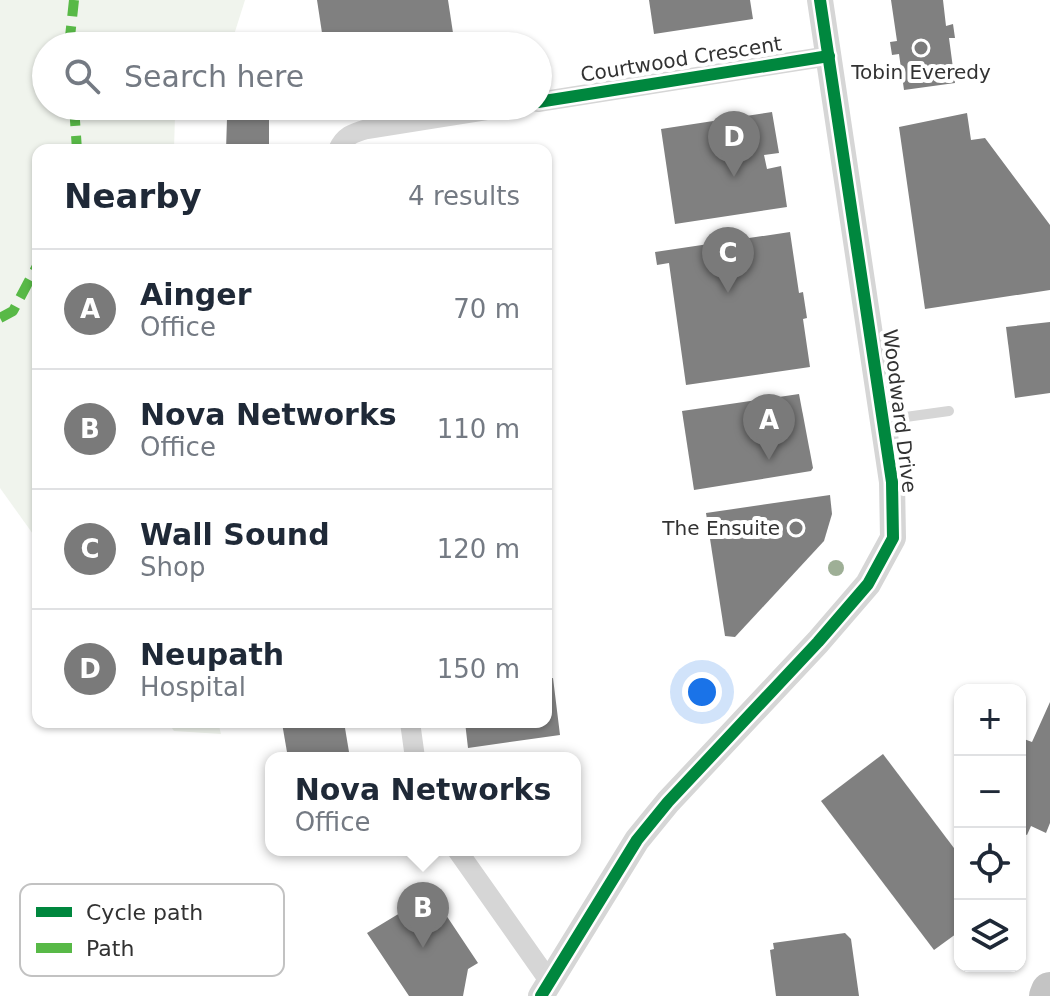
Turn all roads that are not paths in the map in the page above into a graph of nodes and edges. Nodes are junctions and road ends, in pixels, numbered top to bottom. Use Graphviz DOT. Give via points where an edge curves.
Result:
graph roads {
  1 [pos="820,0"];
  2 [pos="829,56"];
  3 [pos="552,100"];
  4 [pos="424,120"];
  5 [pos="341,144"];
  6 [pos="949,411"];
  7 [pos="883,420"];
  8 [pos="411,728"];
  9 [pos="414,752"];
  10 [pos="461,856"];
  11 [pos="545,989"];
  1 -- 2 [label="street, Woodward Drive"];
  2 -- 3 [label="street, Courtwood Crescent"];
  2 -- 7 [label="street, Woodward Drive"];
  4 -- 5 [label="street" via="367,129 350,134"];
  6 -- 7 [label="lane"];
  7 -- 11 [label="street, Woodward Drive" via="893,538 868,584 637,840"];
  8 -- 9 [label="street"];
  10 -- 11 [label="street"];
}
